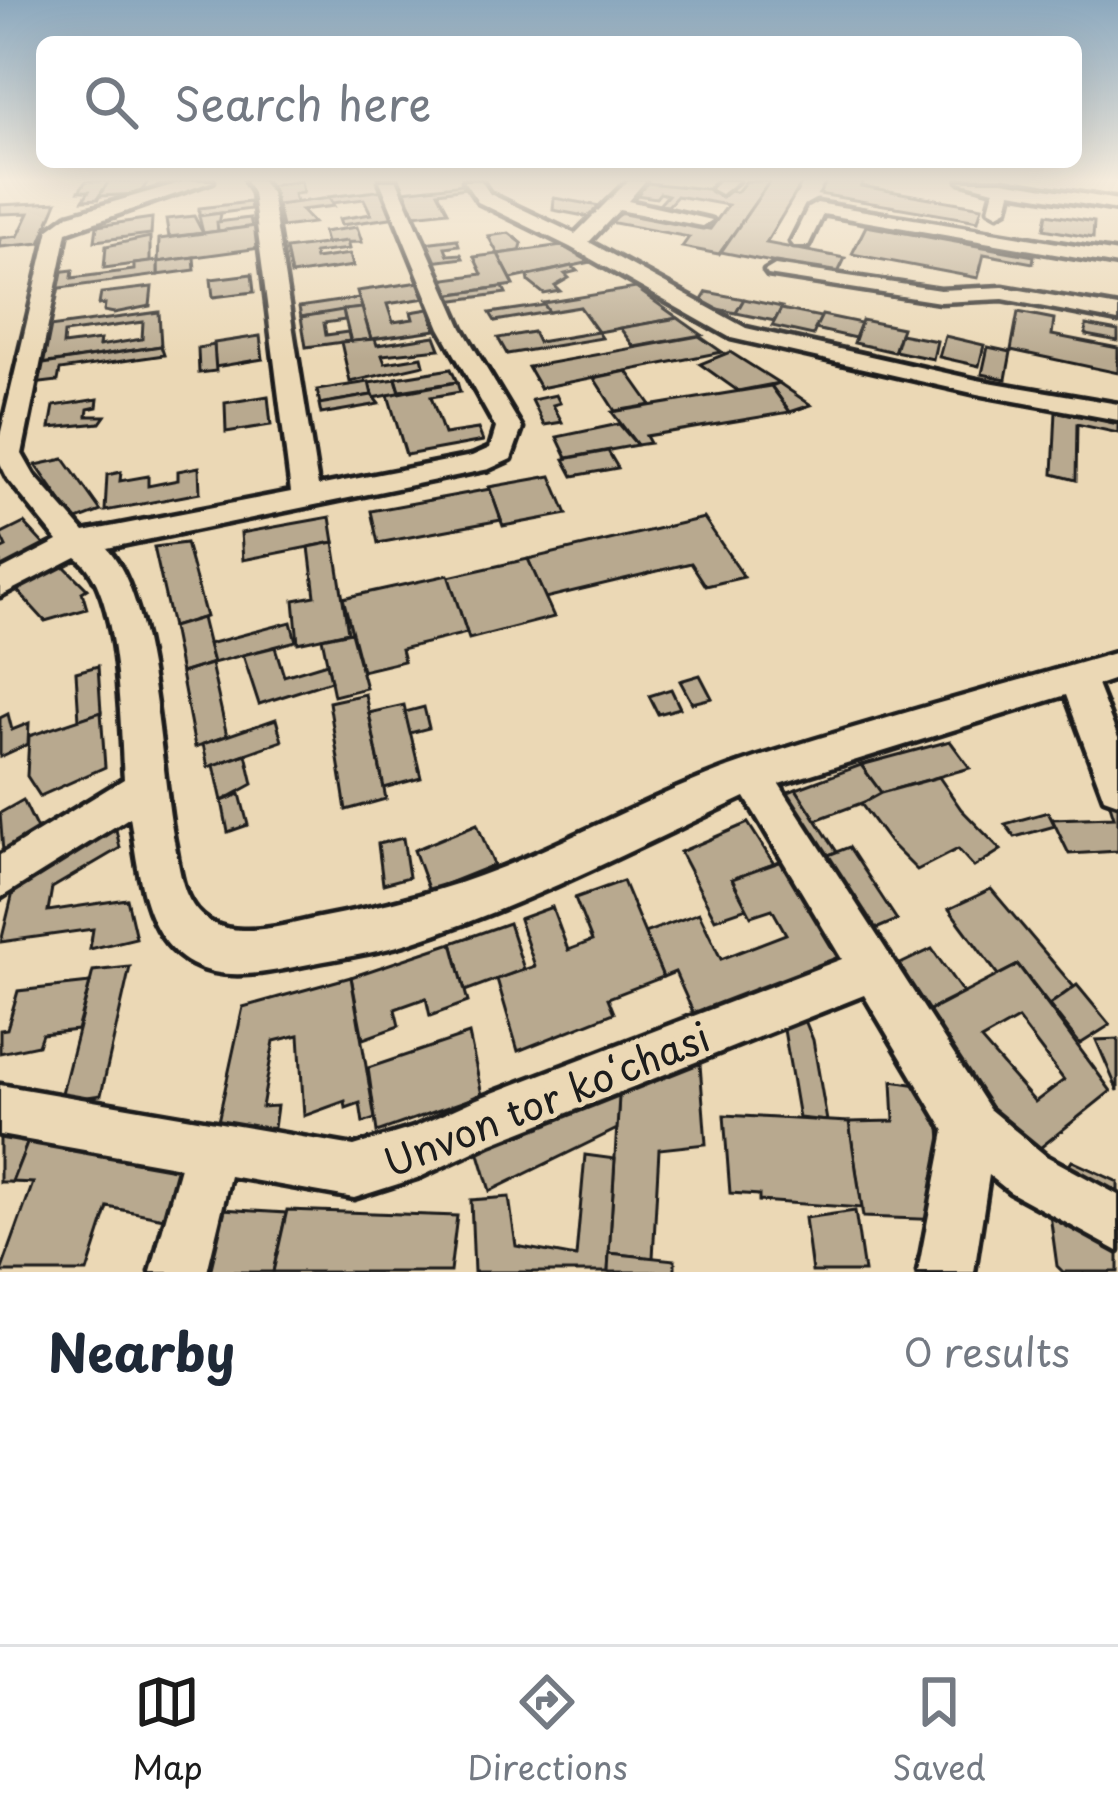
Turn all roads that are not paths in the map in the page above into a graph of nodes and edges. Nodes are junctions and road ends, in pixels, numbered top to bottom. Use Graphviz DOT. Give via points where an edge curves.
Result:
graph roads {
  1 [pos="57,240"];
  2 [pos="269,240"];
  3 [pos="413,240"];
  4 [pos="572,240"];
  5 [pos="580,240"];
  6 [pos="1006,240"];
  7 [pos="577,243"];
  8 [pos="1086,254"];
  9 [pos="1118,259"];
  10 [pos="776,271"];
  11 [pos="1088,298"];
  12 [pos="1118,314"];
  13 [pos="13,370"];
  14 [pos="1118,412"];
  15 [pos="306,500"];
  16 [pos="76,544"];
  17 [pos="0,585"];
  18 [pos="1118,665"];
  19 [pos="1076,675"];
  20 [pos="753,776"];
  21 [pos="1118,786"];
  22 [pos="144,787"];
  23 [pos="0,878"];
  24 [pos="871,970"];
  25 [pos="0,1109"];
  26 [pos="970,1127"];
  27 [pos="211,1148"];
  28 [pos="1118,1224"];
  29 [pos="179,1272"];
  30 [pos="946,1272"];
  1 -- 13 [label="street"];
  2 -- 15 [label="street"];
  3 -- 15 [label="street" via="508,428 507,442 479,464"];
  4 -- 7 [label="street"];
  5 -- 7 [label="street"];
  6 -- 8 [label="street"];
  7 -- 14 [label="street" via="739,333"];
  8 -- 9 [label="street"];
  8 -- 11 [label="street"];
  10 -- 12 [label="street" via="940,296 1003,293"];
  13 -- 16 [label="street" via="9,454"];
  15 -- 16 [label="street"];
  16 -- 17 [label="street"];
  16 -- 22 [label="street" via="106,566 117,598"];
  18 -- 19 [label="street"];
  19 -- 20 [label="street"];
  19 -- 21 [label="street"];
  20 -- 22 [label="street" via="405,923 235,952 204,947 180,925 166,899"];
  20 -- 24 [label="street"];
  22 -- 23 [label="street"];
  24 -- 26 [label="street"];
  24 -- 27 [label="street, Unvon tor koʻchasi" via="386,1165 354,1172"];
  25 -- 27 [label="street, Unvon tor koʻchasi"];
  26 -- 28 [label="street" via="1028,1174"];
  26 -- 30 [label="street"];
  27 -- 29 [label="street"];
}
